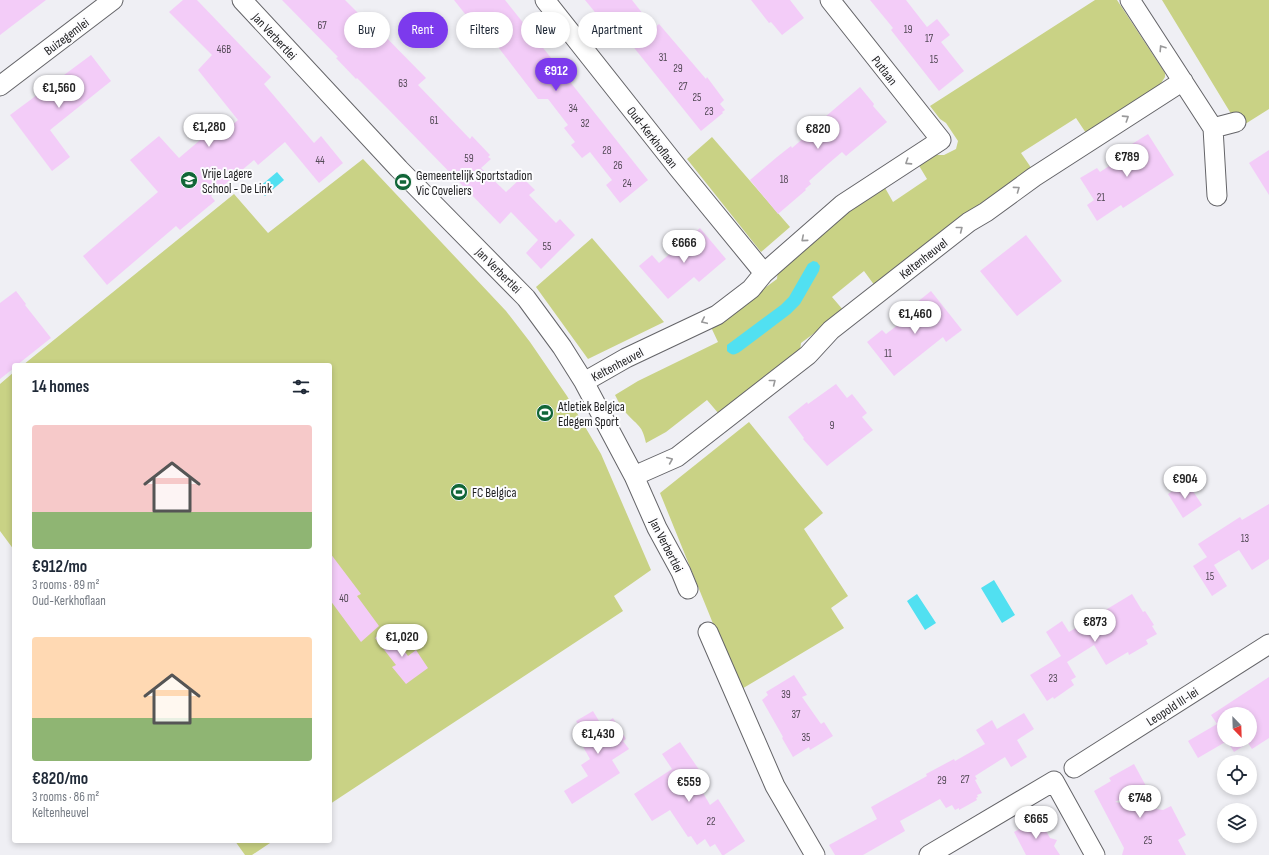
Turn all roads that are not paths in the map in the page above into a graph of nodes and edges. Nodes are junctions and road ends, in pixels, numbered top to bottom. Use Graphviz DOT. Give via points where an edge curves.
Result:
graph roads {
  1 [pos="113,0"];
  2 [pos="242,0"];
  3 [pos="545,0"];
  4 [pos="830,0"];
  5 [pos="1130,0"];
  6 [pos="1183,81"];
  7 [pos="0,86"];
  8 [pos="1236,122"];
  9 [pos="1213,128"];
  10 [pos="941,140"];
  11 [pos="1217,196"];
  12 [pos="764,273"];
  13 [pos="584,382"];
  14 [pos="634,476"];
  15 [pos="688,589"];
  16 [pos="708,632"];
  17 [pos="1269,644"];
  18 [pos="1074,768"];
  19 [pos="815,855"];
  20 [pos="929,855"];
  21 [pos="1095,855"];
  1 -- 7 [label="street, Buizegemlei"];
  2 -- 13 [label="street, Jan Verbertlei" via="399,169 526,298"];
  3 -- 12 [label="street, Oud-Kerkhoflaan"];
  4 -- 10 [label="street, Putlaan"];
  6 -- 5 [label="street, one-way"];
  6 -- 9 [label="street"];
  14 -- 6 [label="street, Keltenheuvel, one-way" via="677,457 808,355 831,330 969,222"];
  8 -- 9 [label="street"];
  9 -- 11 [label="street"];
  10 -- 12 [label="street, Keltenheuvel, one-way" via="843,204"];
  12 -- 13 [label="street, Keltenheuvel, one-way" via="751,289 717,315 626,358"];
  13 -- 14 [label="street, Jan Verbertlei"];
  14 -- 15 [label="street, Jan Verbertlei"];
  16 -- 19 [label="street" via="775,786"];
  17 -- 18 [label="street, Leopold III-lei"];
  20 -- 21 [label="street" via="1054,781"];
}
